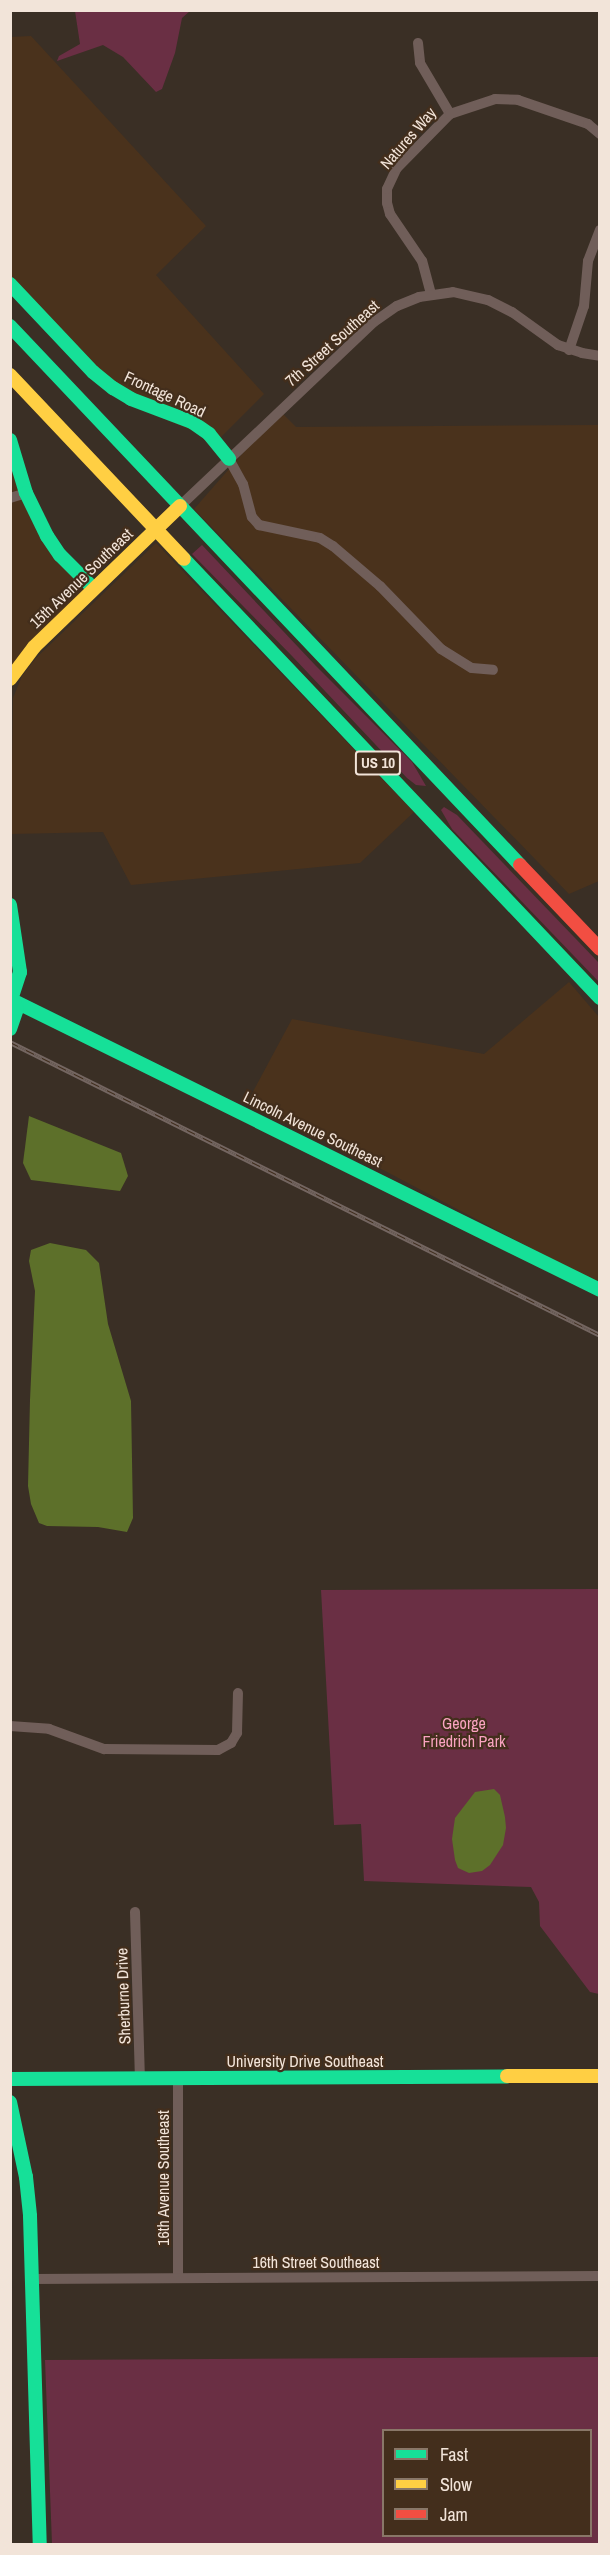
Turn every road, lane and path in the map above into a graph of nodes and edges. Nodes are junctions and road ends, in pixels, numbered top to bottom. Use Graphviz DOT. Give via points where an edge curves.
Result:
graph roads {
  1 [pos="418,43"];
  2 [pos="450,114"];
  3 [pos="600,134"];
  4 [pos="600,230"];
  5 [pos="10,284"];
  6 [pos="431,294"];
  7 [pos="10,326"];
  8 [pos="569,350"];
  9 [pos="600,356"];
  10 [pos="13,378"];
  11 [pos="10,440"];
  12 [pos="229,459"];
  13 [pos="26,494"];
  14 [pos="10,498"];
  15 [pos="180,506"];
  16 [pos="156,529"];
  17 [pos="93,588"];
  18 [pos="493,670"];
  19 [pos="10,679"];
  20 [pos="10,905"];
  21 [pos="600,949"];
  22 [pos="600,998"];
  23 [pos="11,1001"];
  24 [pos="10,1029"];
  25 [pos="600,1290"];
  26 [pos="238,1693"];
  27 [pos="10,1726"];
  28 [pos="135,1912"];
  29 [pos="600,2076"];
  30 [pos="10,2079"];
  31 [pos="140,2079"];
  32 [pos="178,2079"];
  33 [pos="10,2102"];
  34 [pos="600,2276"];
  35 [pos="178,2278"];
  36 [pos="32,2279"];
  37 [pos="40,2544"];
  1 -- 2 [label="street" via="420,63"];
  2 -- 3 [label="street, Natures Way" via="495,99 518,100 588,124"];
  2 -- 6 [label="street, Natures Way" via="397,168 387,189 390,214 422,261"];
  4 -- 8 [label="street" via="588,261 584,306"];
  5 -- 12 [label="main road, Frontage Road" via="113,388 192,422 209,434"];
  6 -- 8 [label="street, 7th Street Southeast" via="465,293 488,300"];
  6 -- 12 [label="street, 7th Street Southeast" via="397,306 374,322"];
  7 -- 15 [label="main road, US 10"];
  8 -- 9 [label="street, 7th Street Southeast"];
  10 -- 16 [label="main road, US 10"];
  11 -- 13 [label="main road"];
  12 -- 15 [label="street, 7th Street Southeast"];
  12 -- 18 [label="street, Frontage Road" via="243,484 252,517 259,525 314,537 333,546 380,586 441,649 472,668"];
  13 -- 14 [label="street"];
  13 -- 17 [label="main road" via="60,555"];
  15 -- 16 [label="main road, 15th Avenue Southeast"];
  15 -- 21 [label="main road, US 10"];
  16 -- 17 [label="main road, 15th Avenue Southeast"];
  16 -- 22 [label="main road, US 10"];
  17 -- 19 [label="main road, 15th Avenue Southeast" via="34,647"];
  20 -- 23 [label="main road" via="20,972"];
  23 -- 24 [label="main road" via="16,1010"];
  23 -- 25 [label="main road, Lincoln Avenue Southeast"];
  26 -- 27 [label="street" via="237,1733 231,1743 218,1750 104,1749 49,1729"];
  28 -- 31 [label="street, Sherburne Drive"];
  29 -- 32 [label="main road, University Drive Southeast"];
  30 -- 31 [label="main road, University Drive Southeast"];
  31 -- 32 [label="main road, University Drive Southeast"];
  32 -- 35 [label="street, 16th Avenue Southeast"];
  33 -- 36 [label="main road" via="26,2177"];
  34 -- 35 [label="street, 16th Street Southeast"];
  35 -- 36 [label="street, 16th Street Southeast"];
  36 -- 37 [label="main road"];
}
